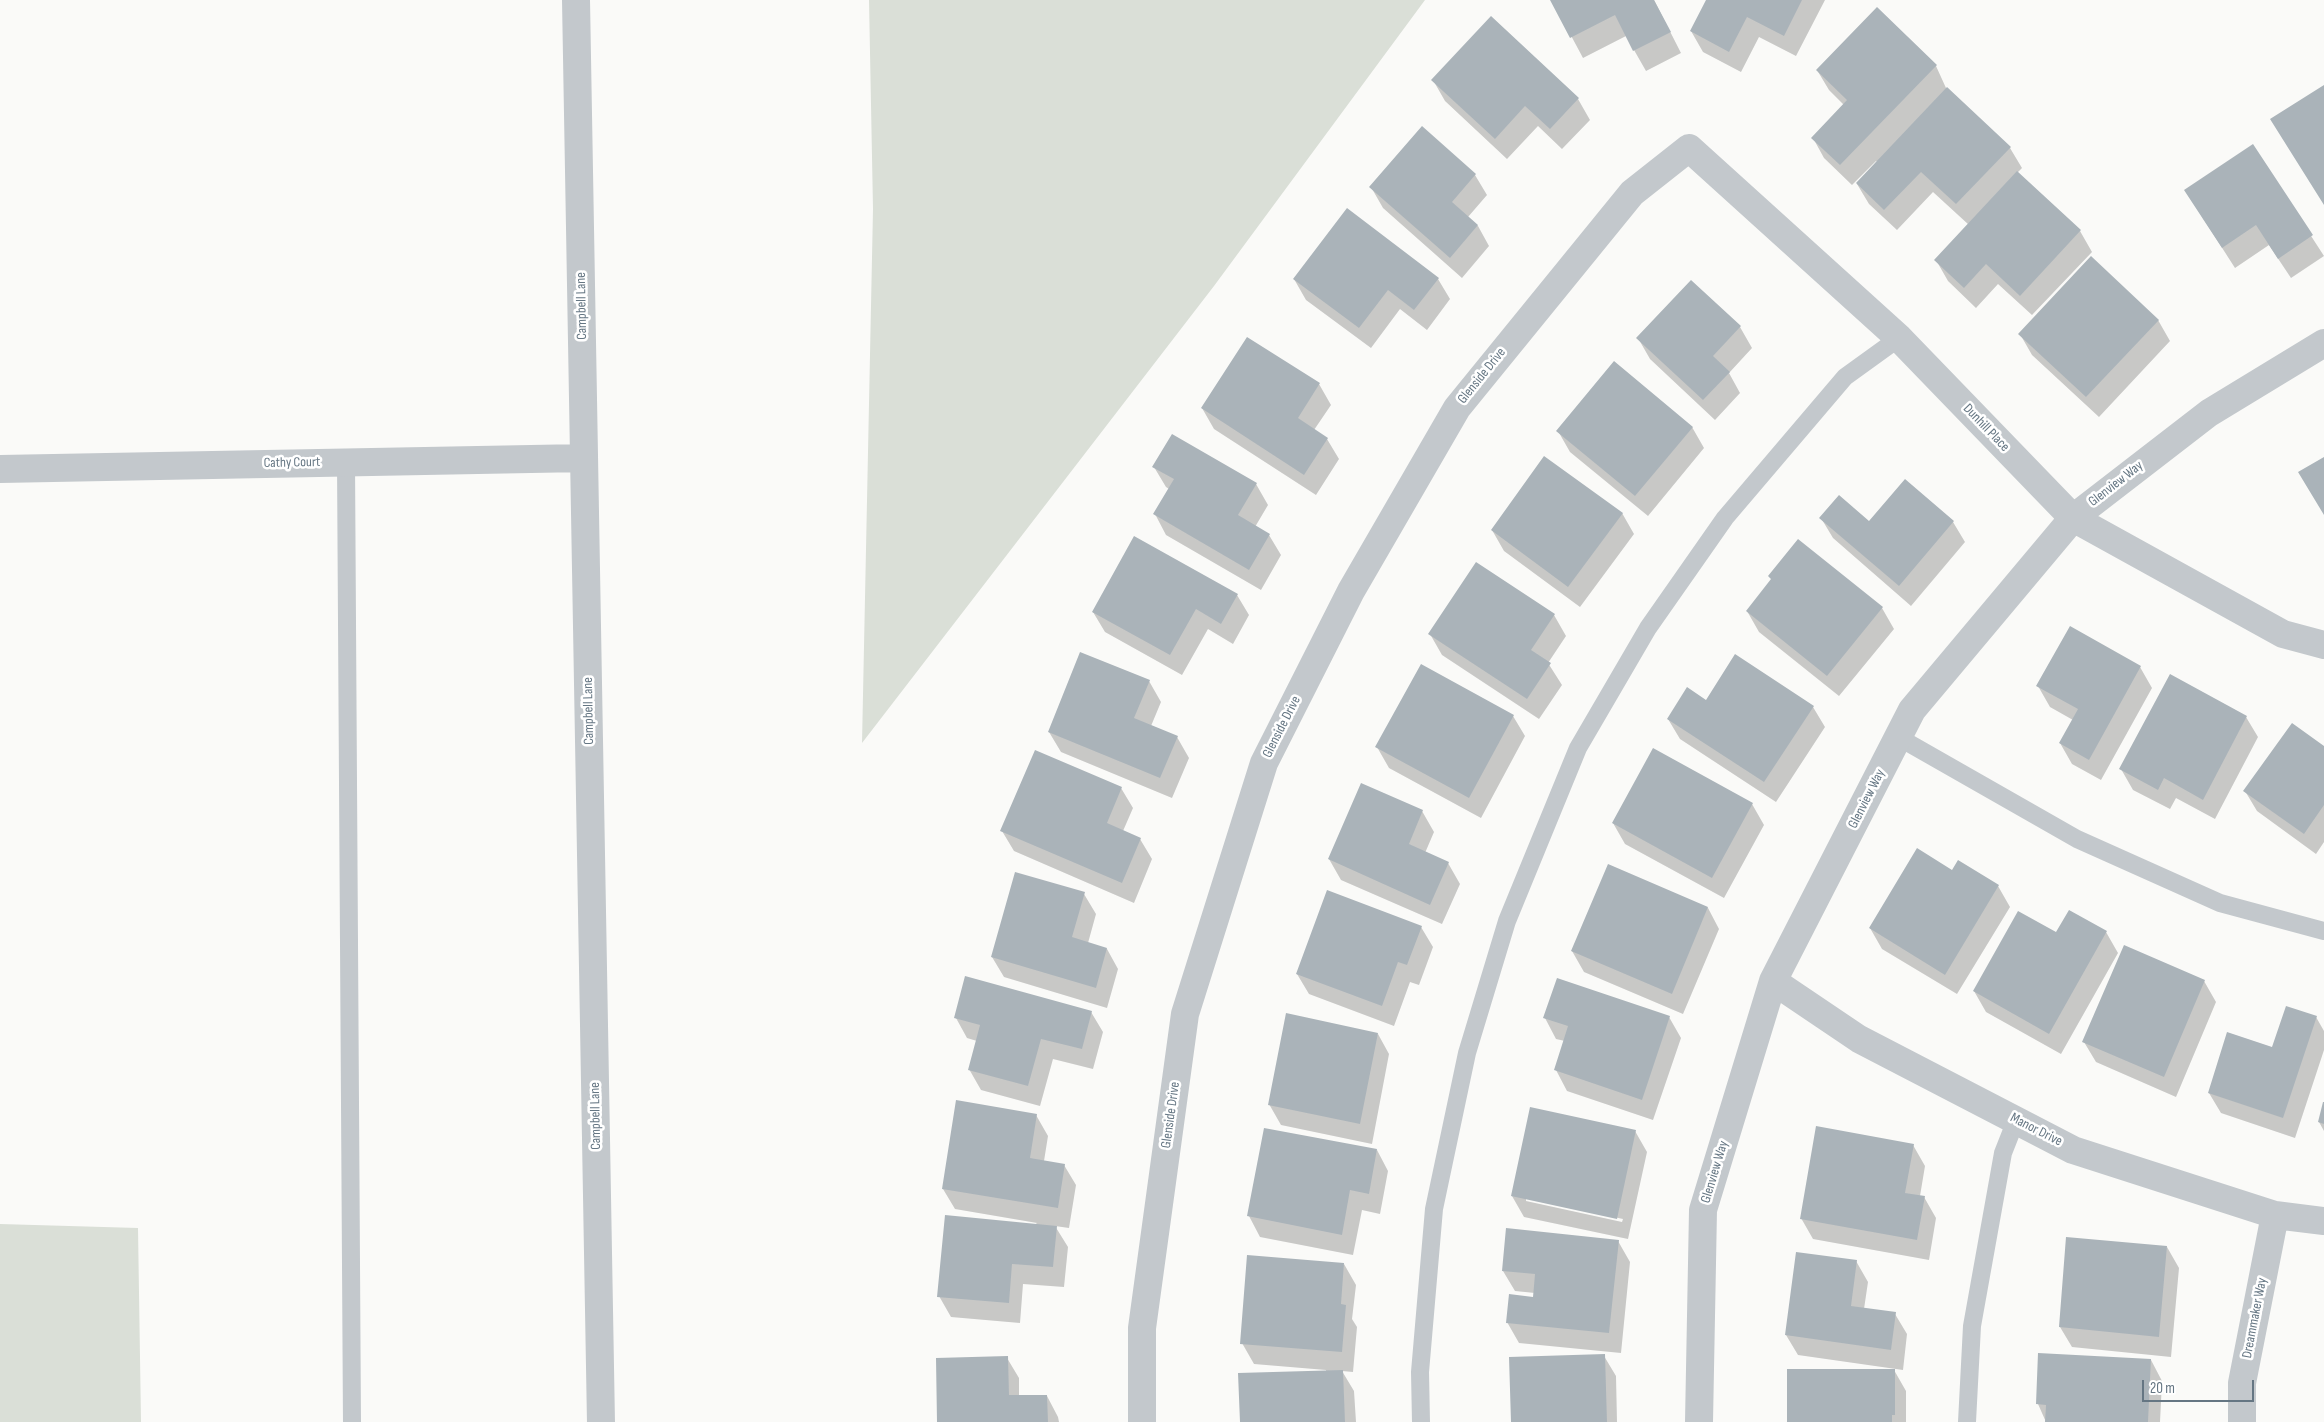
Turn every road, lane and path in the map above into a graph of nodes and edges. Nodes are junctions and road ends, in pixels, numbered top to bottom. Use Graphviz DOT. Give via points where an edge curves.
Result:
graph roads {
  1 [pos="576,0"];
  2 [pos="1689,148"];
  3 [pos="1899,338"];
  4 [pos="2324,343"];
  5 [pos="584,458"];
  6 [pos="346,462"];
  7 [pos="0,469"];
  8 [pos="2072,518"];
  9 [pos="2324,645"];
  10 [pos="1898,737"];
  11 [pos="2324,931"];
  12 [pos="1773,981"];
  13 [pos="2016,1120"];
  14 [pos="2275,1215"];
  15 [pos="2324,1221"];
  16 [pos="352,1422"];
  17 [pos="601,1422"];
  18 [pos="1142,1422"];
  19 [pos="1421,1422"];
  20 [pos="1698,1422"];
  21 [pos="1967,1422"];
  22 [pos="2242,1422"];
  1 -- 5 [label="street, Campbell Lane"];
  2 -- 3 [label="street, Dunhill Place"];
  2 -- 18 [label="street, Glenside Drive" via="1632,193 1456,408 1351,591 1264,763 1185,1014 1142,1328"];
  3 -- 8 [label="street, Dunhill Place"];
  3 -- 19 [label="lane" via="1845,377 1725,518 1648,628 1578,748 1507,921 1467,1053 1434,1209 1420,1372"];
  4 -- 8 [label="street, Glenview Way" via="2209,413"];
  5 -- 6 [label="street, Cathy Court"];
  5 -- 17 [label="street, Campbell Lane"];
  6 -- 7 [label="street, Cathy Court"];
  6 -- 16 [label="lane"];
  8 -- 9 [label="street, Dunhill Place" via="2283,634"];
  8 -- 10 [label="street, Glenview Way" via="1912,710"];
  10 -- 11 [label="lane" via="2077,838 2220,903"];
  10 -- 12 [label="street, Glenview Way"];
  12 -- 13 [label="street, Manor Drive" via="1859,1039"];
  12 -- 20 [label="street, Glenview Way" via="1703,1210"];
  13 -- 14 [label="street, Manor Drive" via="2074,1150"];
  13 -- 21 [label="lane" via="2004,1153 1972,1326"];
  14 -- 15 [label="street, Manor Drive"];
  14 -- 22 [label="street, Dreammaker Way" via="2242,1383"];
}
